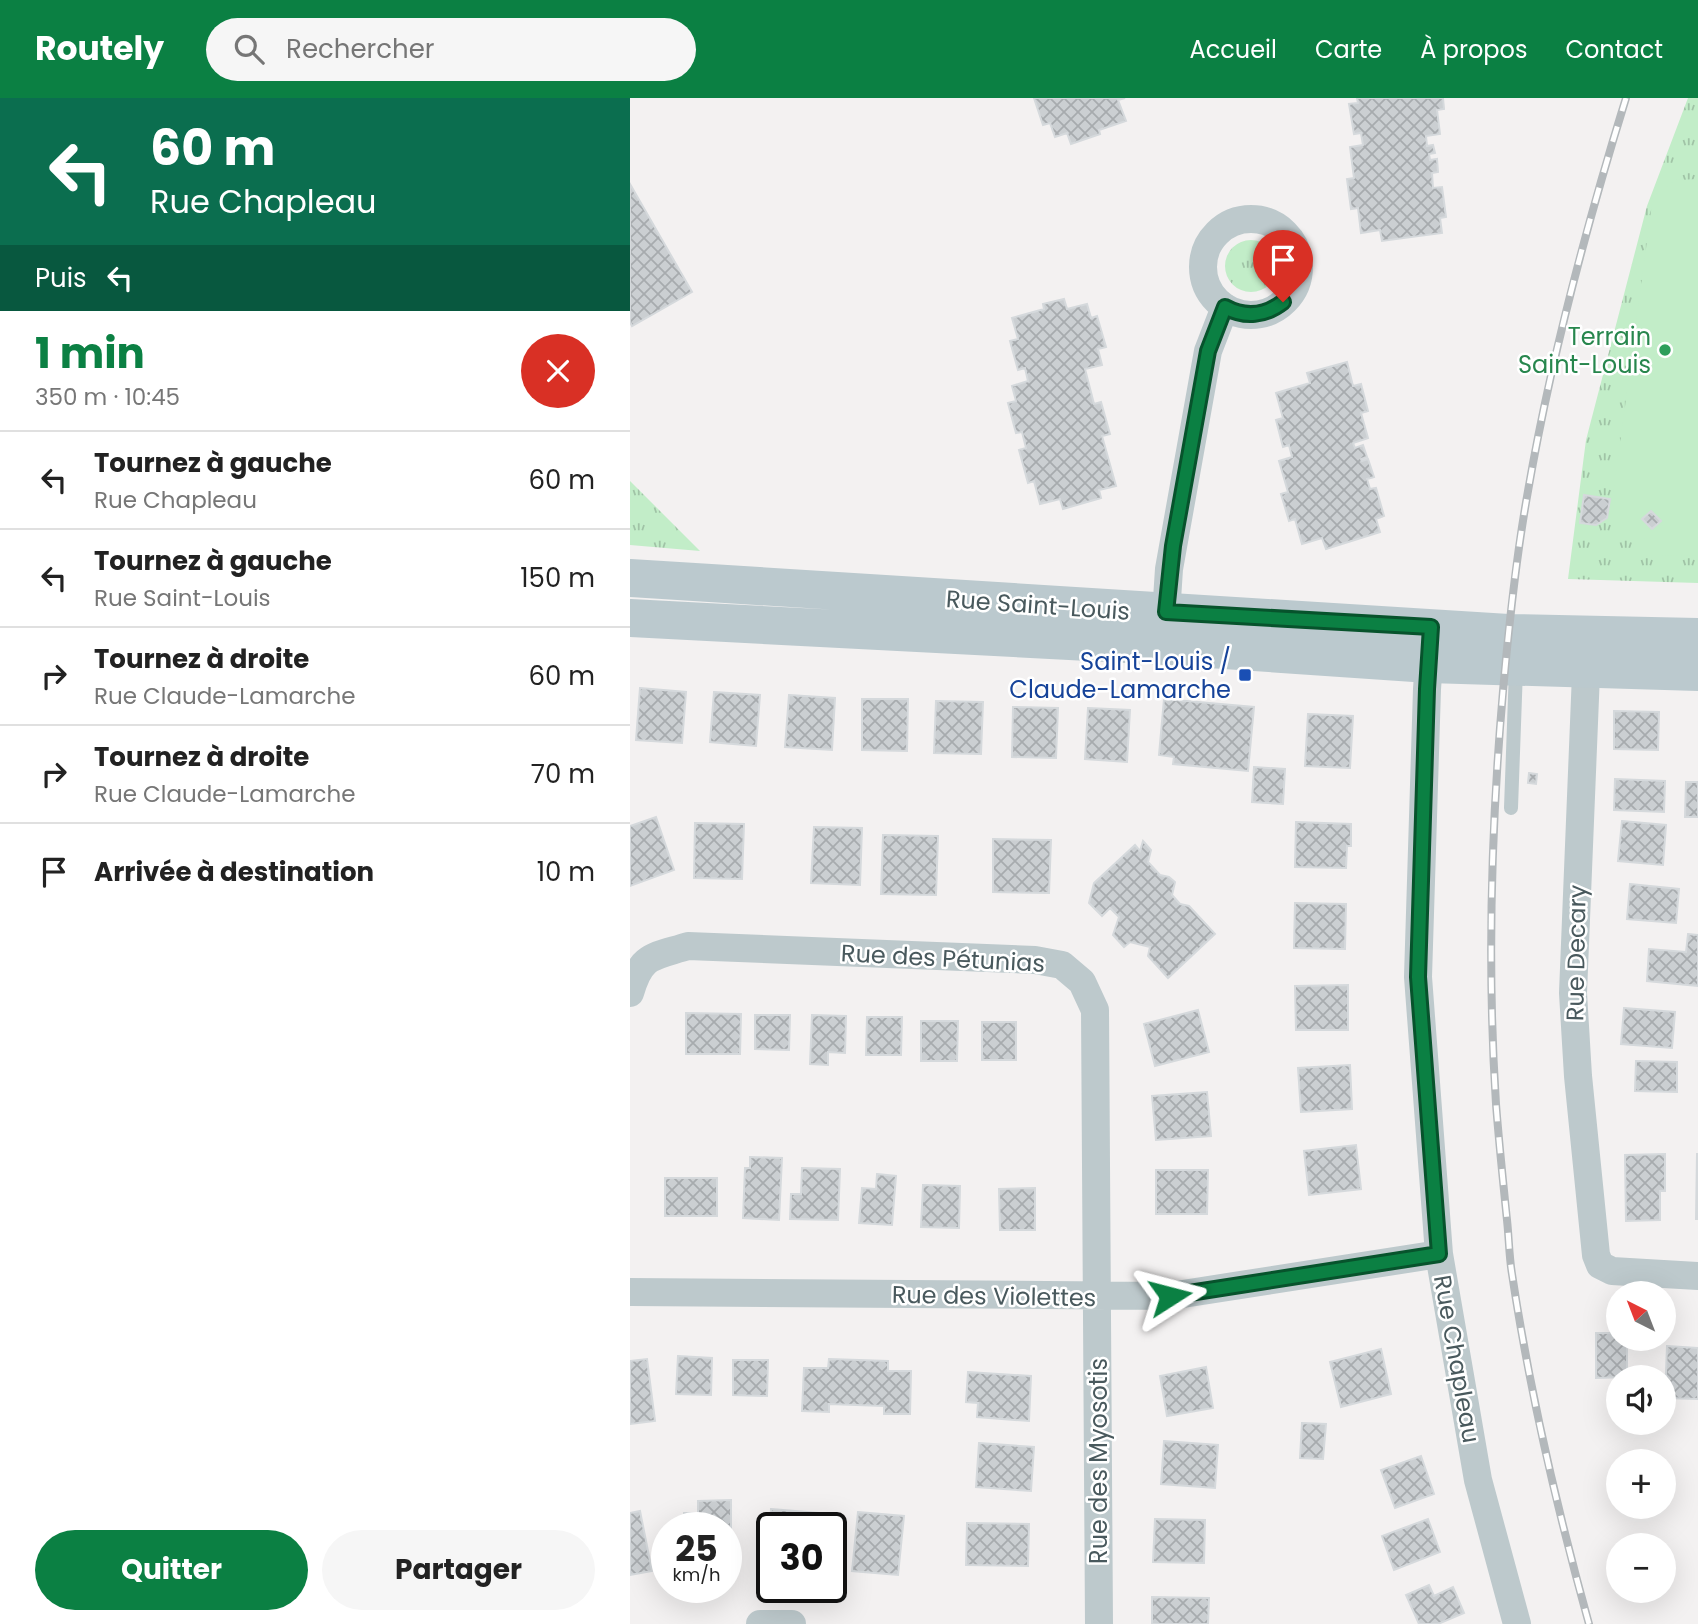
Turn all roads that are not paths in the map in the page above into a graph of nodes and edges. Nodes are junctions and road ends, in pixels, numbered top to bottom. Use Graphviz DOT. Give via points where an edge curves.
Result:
graph roads {
  1 [pos="1225,307"];
  2 [pos="630,578"];
  3 [pos="630,618"];
  4 [pos="1165,629"];
  5 [pos="1698,637"];
  6 [pos="1430,645"];
  7 [pos="1587,653"];
  8 [pos="1516,668"];
  9 [pos="1698,672"];
  10 [pos="1511,807"];
  11 [pos="630,993"];
  12 [pos="1439,1254"];
  13 [pos="1698,1276"];
  14 [pos="630,1292"];
  15 [pos="1097,1297"];
  16 [pos="760,1624"];
  17 [pos="770,1624"];
  18 [pos="792,1624"];
  19 [pos="1098,1624"];
  20 [pos="1517,1624"];
  1 -- 4 [label="street" via="1208,351 1173,546"];
  2 -- 4 [label="street, Rue Saint-Louis"];
  3 -- 4 [label="street, Rue Saint-Louis"];
  4 -- 6 [label="street, Rue Saint-Louis"];
  5 -- 7 [label="street, Rue Saint-Louis"];
  6 -- 7 [label="street, Rue Saint-Louis"];
  6 -- 8 [label="street, Rue Saint-Louis"];
  6 -- 12 [label="street, Rue Chapleau" via="1418,977"];
  7 -- 8 [label="street, Rue Saint-Louis"];
  7 -- 9 [label="street, Rue Saint-Louis"];
  7 -- 13 [label="street, Rue Decary" via="1573,966 1595,1245 1604,1268 1620,1273"];
  8 -- 10 [label="lane"];
  11 -- 15 [label="street, Rue des Pétunias" via="635,976 649,958 688,946 1035,960 1062,965 1082,982 1095,1010"];
  12 -- 15 [label="street, Rue des Violettes" via="1170,1296"];
  12 -- 20 [label="street, Rue Chapleau" via="1478,1480"];
  14 -- 15 [label="street, Rue des Violettes"];
  15 -- 19 [label="street, Rue des Myosotis"];
  16 -- 17 [label="street"];
  17 -- 18 [label="street"];
}
